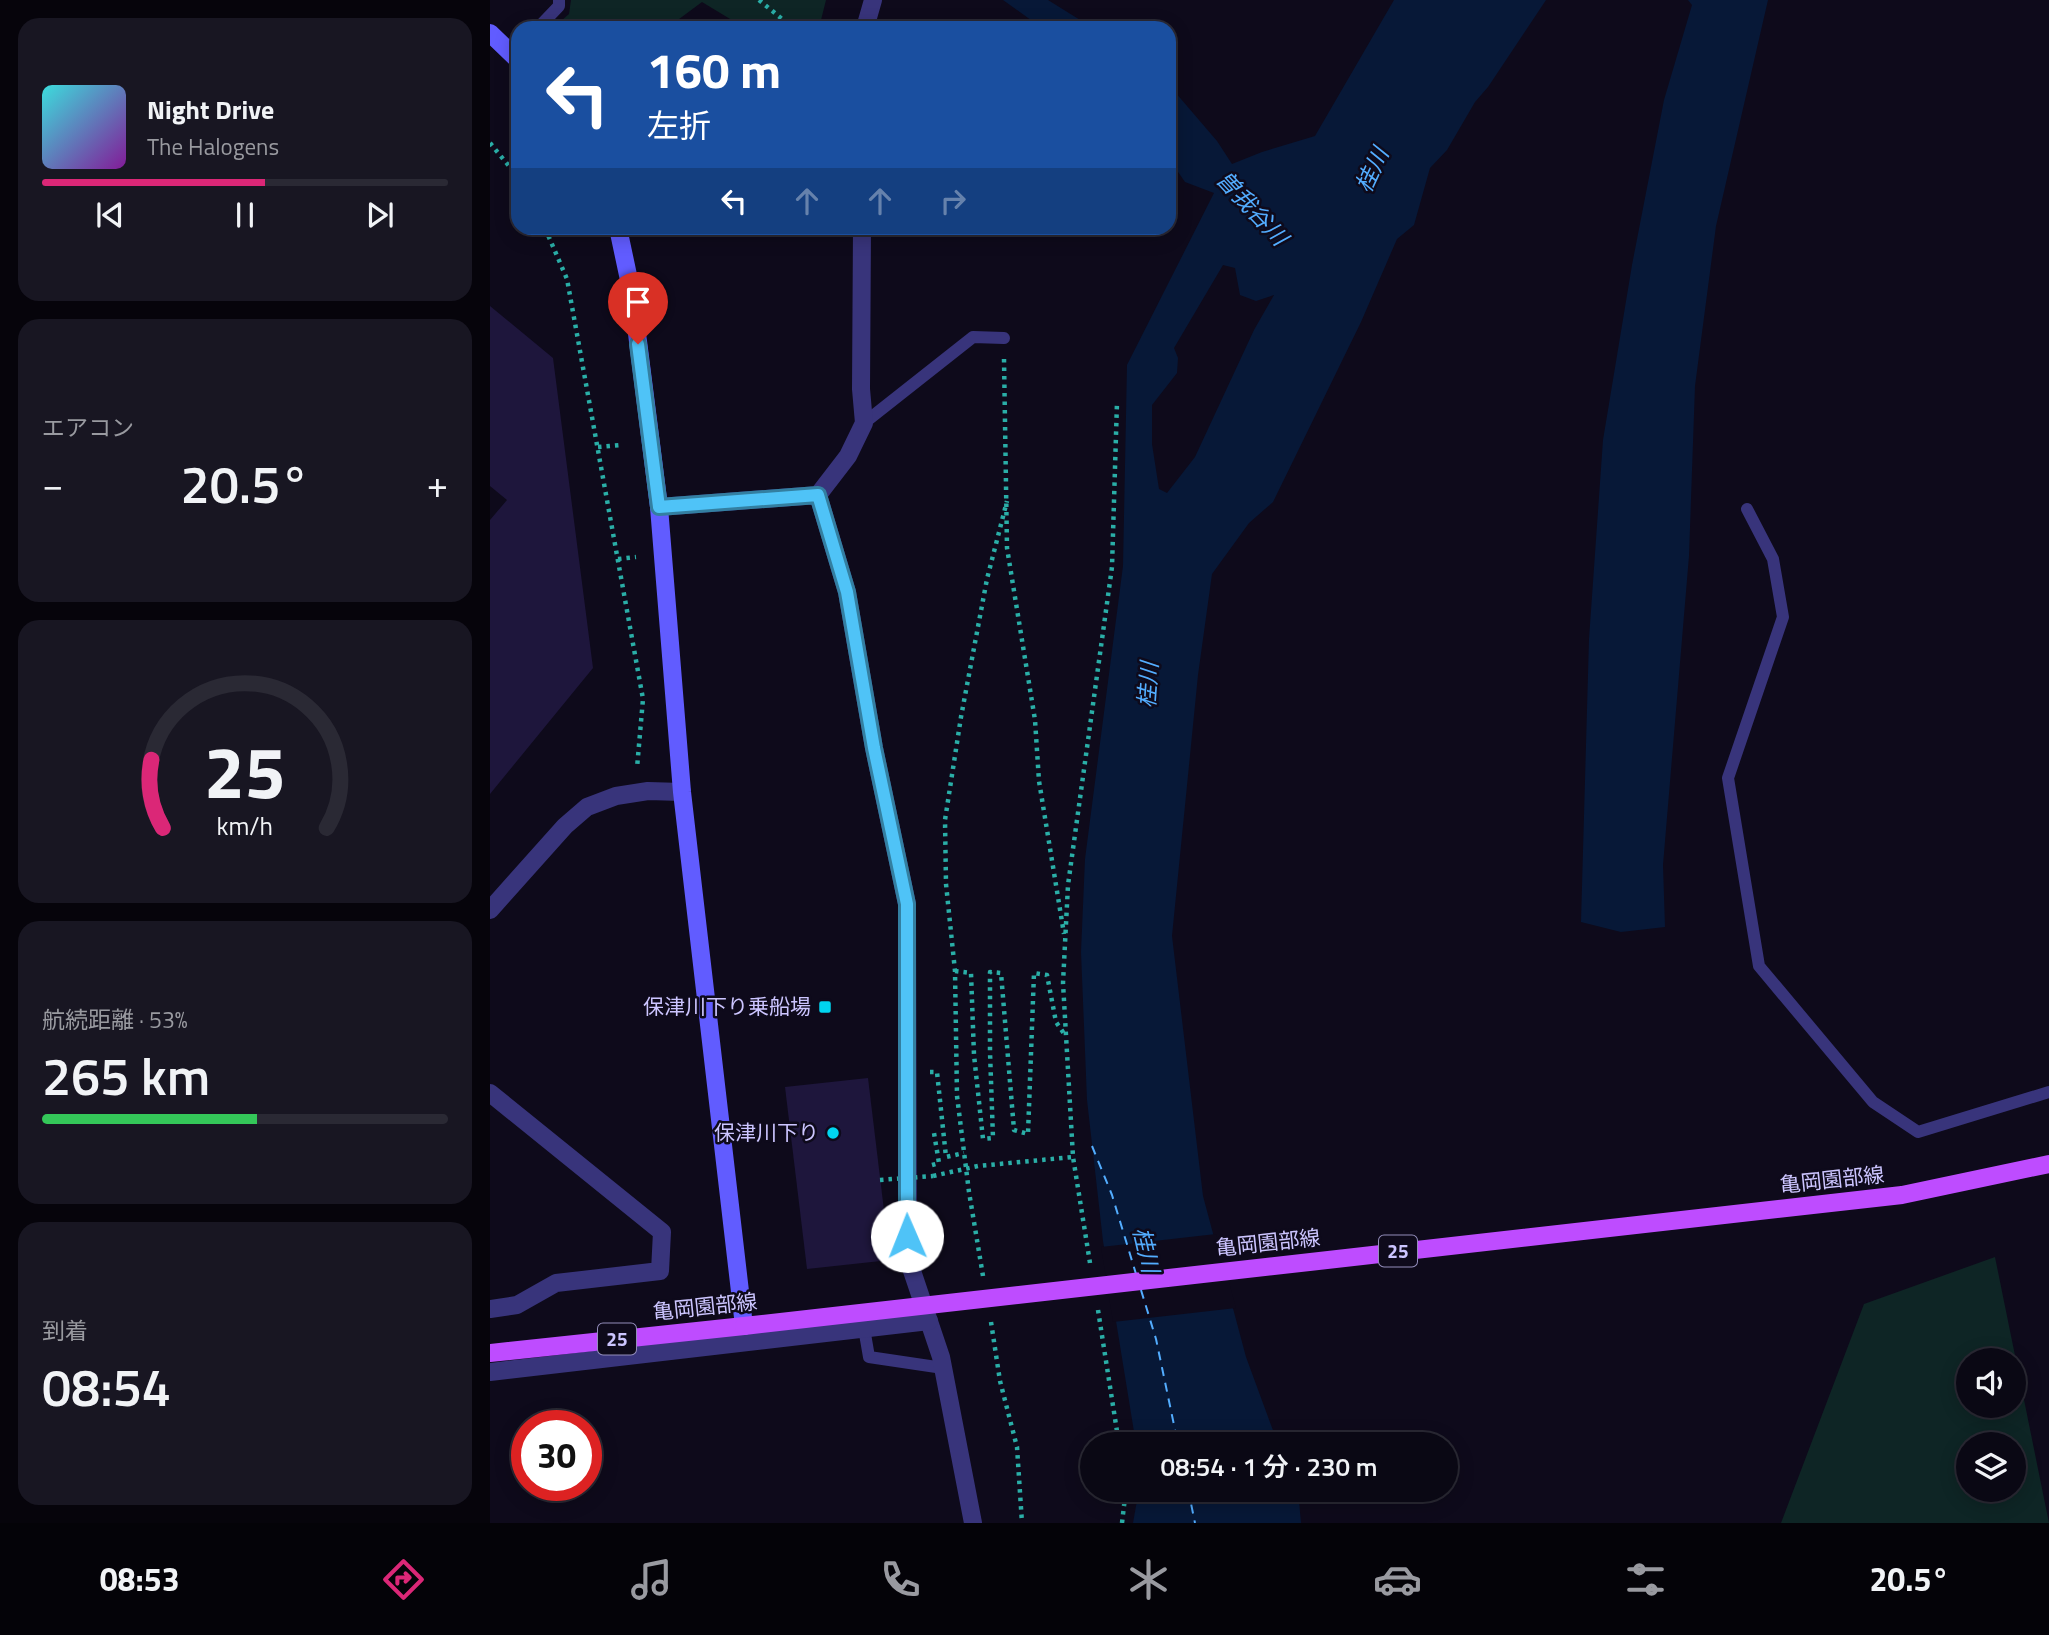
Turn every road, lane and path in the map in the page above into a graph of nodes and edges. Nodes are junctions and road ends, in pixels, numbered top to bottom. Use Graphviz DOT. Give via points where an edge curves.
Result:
graph roads {
  1 [pos="559,0"];
  2 [pos="759,0"];
  3 [pos="873,0"];
  4 [pos="545,21"];
  5 [pos="784,21"];
  6 [pos="867,21"];
  7 [pos="490,33"];
  8 [pos="511,50"];
  9 [pos="490,144"];
  10 [pos="511,169"];
  11 [pos="548,235"];
  12 [pos="619,235"];
  13 [pos="862,235"];
  14 [pos="1004,338"];
  15 [pos="1117,402"];
  16 [pos="864,424"];
  17 [pos="620,445"];
  18 [pos="598,447"];
  19 [pos="818,495"];
  20 [pos="1007,501"];
  21 [pos="659,507"];
  22 [pos="1747,509"];
  23 [pos="636,557"];
  24 [pos="618,559"];
  25 [pos="682,792"];
  26 [pos="635,793"];
  27 [pos="490,910"];
  28 [pos="1065,941"];
  29 [pos="955,971"];
  30 [pos="1067,1036"];
  31 [pos="926,1073"];
  32 [pos="2049,1092"];
  33 [pos="490,1093"];
  34 [pos="933,1124"];
  35 [pos="964,1153"];
  36 [pos="1073,1157"];
  37 [pos="2049,1164"];
  38 [pos="966,1167"];
  39 [pos="928,1175"];
  40 [pos="880,1180"];
  41 [pos="1091,1266"];
  42 [pos="985,1287"];
  43 [pos="1097,1307"];
  44 [pos="490,1309"];
  45 [pos="989,1314"];
  46 [pos="929,1321"];
  47 [pos="744,1326"];
  48 [pos="864,1328"];
  49 [pos="490,1353"];
  50 [pos="943,1368"];
  51 [pos="490,1372"];
  52 [pos="1117,1432"];
  53 [pos="1124,1502"];
  54 [pos="1022,1522"];
  55 [pos="973,1523"];
  56 [pos="1122,1523"];
  1 -- 4 [label="lane"];
  2 -- 5 [label="path"];
  3 -- 6 [label="street"];
  7 -- 8 [label="street"];
  9 -- 10 [label="path"];
  11 -- 18 [label="path" via="567,279"];
  12 -- 21 [label="street" via="632,294"];
  13 -- 16 [label="street"];
  14 -- 16 [label="lane" via="973,337"];
  14 -- 20 [label="path"];
  15 -- 28 [label="path" via="1112,567 1068,885"];
  16 -- 19 [label="street" via="848,456"];
  17 -- 18 [label="path"];
  18 -- 24 [label="path"];
  19 -- 21 [label="street"];
  19 -- 46 [label="street" via="847,592 907,904 908,1259"];
  20 -- 28 [label="path" via="1007,548"];
  20 -- 29 [label="path" via="985,592 945,820"];
  21 -- 25 [label="street"];
  22 -- 32 [label="lane" via="1773,559 1783,617 1728,778 1759,966 1872,1102 1918,1132"];
  23 -- 24 [label="path"];
  24 -- 26 [label="path" via="643,699"];
  25 -- 26 [label="street"];
  25 -- 47 [label="street"];
  26 -- 27 [label="street" via="587,807"];
  28 -- 30 [label="path"];
  29 -- 30 [label="path" via="971,973 983,1139 993,1138 990,972 1001,973 1014,1130 1028,1134 1034,973 1046,975 1056,1023"];
  29 -- 35 [label="path" via="957,1096"];
  30 -- 36 [label="path"];
  31 -- 35 [label="path" via="937,1072 946,1157"];
  33 -- 44 [label="street" via="662,1232 660,1271 555,1283 517,1305"];
  34 -- 39 [label="path" via="939,1163 927,1166"];
  35 -- 38 [label="path"];
  36 -- 38 [label="path"];
  36 -- 41 [label="path"];
  37 -- 47 [label="main road, 亀岡園部線 / 25, bridge" via="1902,1195"];
  38 -- 39 [label="path"];
  38 -- 42 [label="path"];
  39 -- 40 [label="path, bridge"];
  43 -- 52 [label="path"];
  45 -- 54 [label="path" via="1017,1447"];
  46 -- 48 [label="street"];
  46 -- 50 [label="street"];
  47 -- 49 [label="main road, 亀岡園部線 / 25"];
  48 -- 50 [label="lane" via="869,1357"];
  48 -- 51 [label="street"];
  50 -- 55 [label="street"];
  53 -- 56 [label="path"];
}
